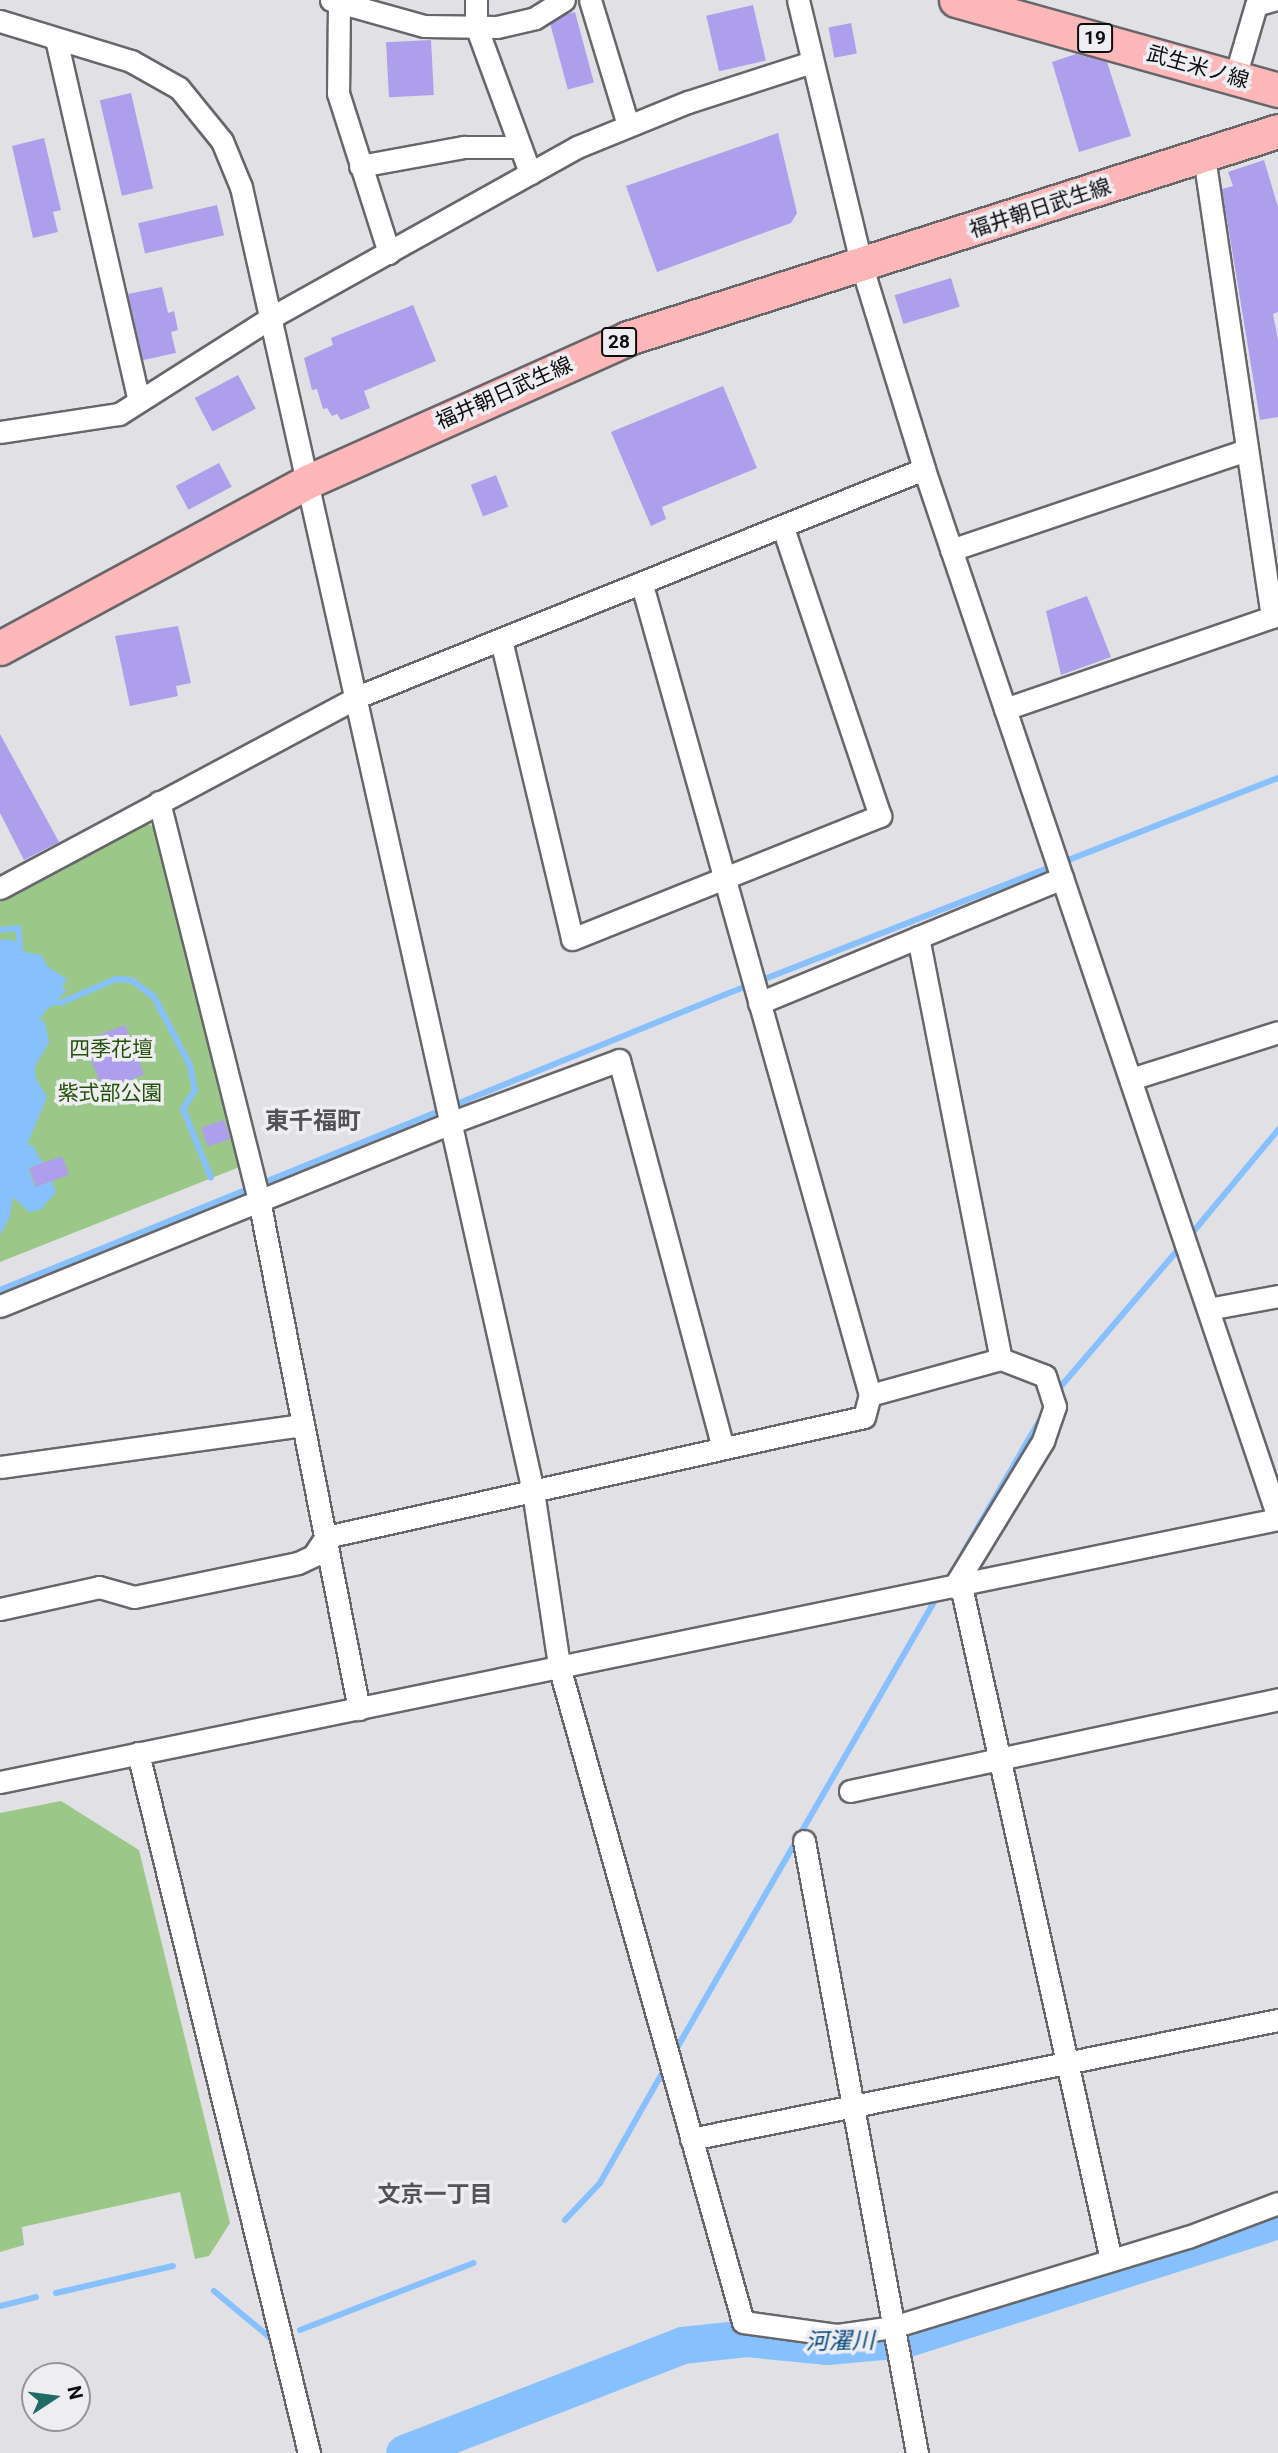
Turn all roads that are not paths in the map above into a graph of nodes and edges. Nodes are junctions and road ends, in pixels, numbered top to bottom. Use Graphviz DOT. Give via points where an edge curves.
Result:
graph roads {
  1 [pos="476,0"];
  2 [pos="564,0"];
  3 [pos="590,0"];
  4 [pos="798,0"];
  5 [pos="956,0"];
  6 [pos="1274,0"];
  7 [pos="335,1"];
  8 [pos="0,21"];
  9 [pos="476,26"];
  10 [pos="56,39"];
  11 [pos="812,62"];
  12 [pos="1235,77"];
  13 [pos="1278,90"];
  14 [pos="628,125"];
  15 [pos="1278,131"];
  16 [pos="520,147"];
  17 [pos="1204,154"];
  18 [pos="360,166"];
  19 [pos="530,173"];
  20 [pos="389,253"];
  21 [pos="862,267"];
  22 [pos="270,318"];
  23 [pos="139,401"];
  24 [pos="0,432"];
  25 [pos="1246,450"];
  26 [pos="925,469"];
  27 [pos="309,481"];
  28 [pos="783,527"];
  29 [pos="951,550"];
  30 [pos="642,585"];
  31 [pos="501,640"];
  32 [pos="0,648"];
  33 [pos="357,697"];
  34 [pos="1005,709"];
  35 [pos="159,802"];
  36 [pos="1062,878"];
  37 [pos="724,880"];
  38 [pos="0,888"];
  39 [pos="918,937"];
  40 [pos="759,1003"];
  41 [pos="1278,1032"];
  42 [pos="1131,1079"];
  43 [pos="450,1123"];
  44 [pos="259,1200"];
  45 [pos="1278,1296"];
  46 [pos="0,1306"];
  47 [pos="1208,1309"];
  48 [pos="1001,1359"];
  49 [pos="870,1395"];
  50 [pos="301,1425"];
  51 [pos="723,1447"];
  52 [pos="0,1467"];
  53 [pos="533,1492"];
  54 [pos="1278,1518"];
  55 [pos="326,1537"];
  56 [pos="957,1586"];
  57 [pos="0,1609"];
  58 [pos="559,1667"];
  59 [pos="1278,1699"];
  60 [pos="359,1709"];
  61 [pos="138,1753"];
  62 [pos="1000,1758"];
  63 [pos="0,1782"];
  64 [pos="850,1790"];
  65 [pos="804,1841"];
  66 [pos="1278,2020"];
  67 [pos="1068,2063"];
  68 [pos="853,2107"];
  69 [pos="691,2139"];
  70 [pos="1278,2203"];
  71 [pos="1111,2260"];
  72 [pos="893,2327"];
  73 [pos="309,2453"];
  74 [pos="917,2453"];
  1 -- 9 [label="street"];
  2 -- 9 [label="street" via="515,25"];
  3 -- 14 [label="street"];
  4 -- 11 [label="street"];
  5 -- 12 [label="main road, 武生米ノ線 / 19"];
  6 -- 12 [label="street" via="1256,5"];
  7 -- 9 [label="street" via="424,26"];
  7 -- 18 [label="street" via="338,93"];
  8 -- 10 [label="street"];
  9 -- 16 [label="street"];
  10 -- 22 [label="street" via="131,61 179,88 201,111 222,141 241,187"];
  10 -- 23 [label="street"];
  11 -- 14 [label="street"];
  11 -- 21 [label="street"];
  12 -- 13 [label="main road, 武生米ノ線 / 19"];
  14 -- 19 [label="street"];
  15 -- 17 [label="main road, 福井朝日武生線 / 28"];
  16 -- 18 [label="street" via="464,147"];
  16 -- 19 [label="street"];
  17 -- 21 [label="main road, 福井朝日武生線 / 28"];
  17 -- 25 [label="street"];
  18 -- 20 [label="street"];
  19 -- 20 [label="street"];
  20 -- 22 [label="street"];
  21 -- 26 [label="street"];
  21 -- 27 [label="main road, 福井朝日武生線 / 28" via="628,338"];
  22 -- 23 [label="street"];
  22 -- 27 [label="street"];
  23 -- 24 [label="street" via="119,414"];
  25 -- 29 [label="street"];
  25 -- 34 [label="street" via="1272,617"];
  26 -- 28 [label="street"];
  26 -- 29 [label="street"];
  27 -- 32 [label="main road, 福井朝日武生線 / 28"];
  27 -- 33 [label="street"];
  28 -- 30 [label="street"];
  28 -- 37 [label="street" via="880,816"];
  29 -- 34 [label="street"];
  30 -- 31 [label="street"];
  30 -- 37 [label="street"];
  31 -- 33 [label="street"];
  31 -- 37 [label="street" via="572,939"];
  33 -- 35 [label="street"];
  33 -- 43 [label="street"];
  34 -- 36 [label="street"];
  35 -- 38 [label="street"];
  35 -- 44 [label="street"];
  36 -- 39 [label="street"];
  36 -- 42 [label="street"];
  37 -- 40 [label="street"];
  39 -- 40 [label="street"];
  39 -- 48 [label="street"];
  40 -- 49 [label="street"];
  41 -- 42 [label="street"];
  42 -- 47 [label="street"];
  43 -- 44 [label="street"];
  43 -- 51 [label="street" via="619,1060"];
  43 -- 53 [label="street"];
  44 -- 46 [label="street"];
  44 -- 50 [label="street"];
  45 -- 47 [label="street"];
  47 -- 54 [label="street"];
  48 -- 49 [label="street"];
  48 -- 56 [label="street" via="1045,1376 1055,1406 1043,1441"];
  49 -- 51 [label="street" via="864,1417"];
  50 -- 52 [label="street"];
  50 -- 55 [label="street"];
  51 -- 53 [label="street"];
  53 -- 55 [label="street"];
  53 -- 58 [label="street"];
  54 -- 56 [label="street"];
  55 -- 57 [label="street" via="313,1556 298,1563 134,1597 99,1587"];
  55 -- 60 [label="street"];
  56 -- 58 [label="street"];
  56 -- 62 [label="street"];
  58 -- 60 [label="street"];
  58 -- 69 [label="street"];
  59 -- 62 [label="street"];
  60 -- 61 [label="street"];
  61 -- 63 [label="street"];
  61 -- 73 [label="street"];
  62 -- 64 [label="street"];
  62 -- 67 [label="street"];
  65 -- 68 [label="street"];
  66 -- 67 [label="street"];
  67 -- 68 [label="street"];
  67 -- 71 [label="street"];
  68 -- 69 [label="street"];
  68 -- 72 [label="street"];
  69 -- 72 [label="street" via="744,2322 838,2335"];
  70 -- 71 [label="street"];
  71 -- 72 [label="street"];
  72 -- 74 [label="street"];
}
